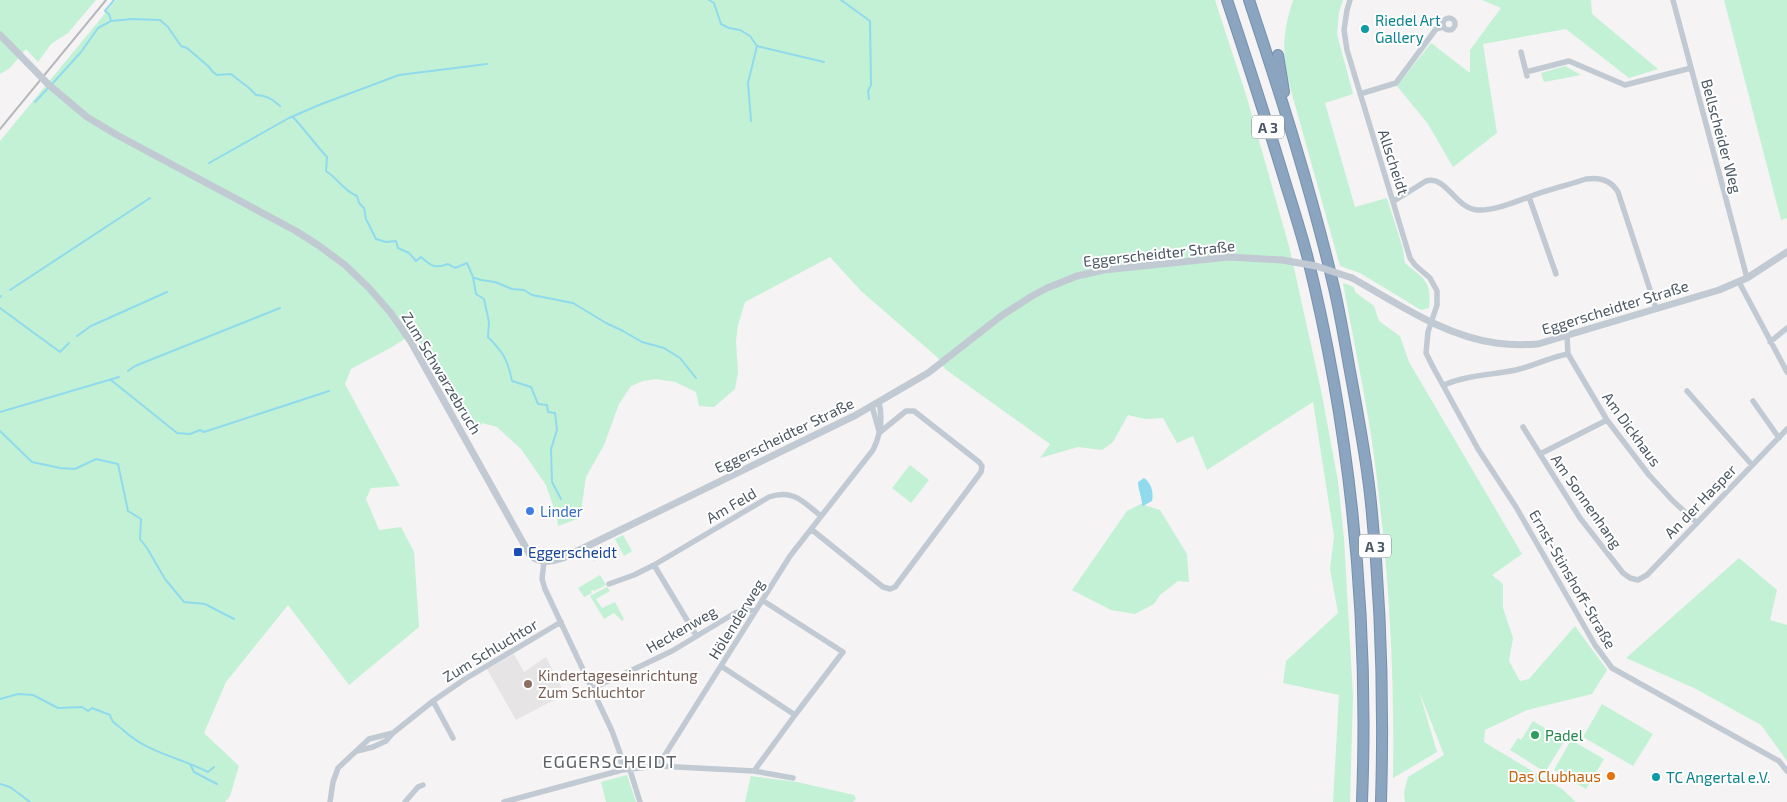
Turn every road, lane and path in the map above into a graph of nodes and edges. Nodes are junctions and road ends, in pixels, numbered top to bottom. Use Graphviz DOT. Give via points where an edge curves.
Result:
graph roads {
  1 [pos="1227,0"];
  2 [pos="1249,0"];
  3 [pos="1350,0"];
  4 [pos="1673,0"];
  5 [pos="1443,27"];
  6 [pos="0,35"];
  7 [pos="1521,52"];
  8 [pos="1278,55"];
  9 [pos="1691,68"];
  10 [pos="1360,94"];
  11 [pos="1290,125"];
  12 [pos="1528,197"];
  13 [pos="1394,201"];
  14 [pos="1787,252"];
  15 [pos="1556,274"];
  16 [pos="1747,278"];
  17 [pos="1739,282"];
  18 [pos="1656,308"];
  19 [pos="1432,322"];
  20 [pos="1787,328"];
  21 [pos="1566,337"];
  22 [pos="1770,342"];
  23 [pos="1568,354"];
  24 [pos="1787,372"];
  25 [pos="1444,385"];
  26 [pos="1687,391"];
  27 [pos="1753,401"];
  28 [pos="880,402"];
  29 [pos="872,406"];
  30 [pos="1607,420"];
  31 [pos="1524,427"];
  32 [pos="1787,429"];
  33 [pos="879,433"];
  34 [pos="1779,438"];
  35 [pos="1540,454"];
  36 [pos="1752,465"];
  37 [pos="821,516"];
  38 [pos="1697,523"];
  39 [pos="811,529"];
  40 [pos="544,562"];
  41 [pos="654,564"];
  42 [pos="1638,580"];
  43 [pos="609,584"];
  44 [pos="762,600"];
  45 [pos="755,611"];
  46 [pos="562,622"];
  47 [pos="696,636"];
  48 [pos="721,666"];
  49 [pos="593,688"];
  50 [pos="433,701"];
  51 [pos="796,715"];
  52 [pos="454,738"];
  53 [pos="658,766"];
  54 [pos="622,770"];
  55 [pos="630,770"];
  56 [pos="754,770"];
  57 [pos="1787,771"];
  58 [pos="793,778"];
  59 [pos="423,785"];
  60 [pos="330,802"];
  61 [pos="404,802"];
  62 [pos="504,802"];
  63 [pos="640,802"];
  64 [pos="1362,802"];
  65 [pos="1381,802"];
  1 -- 64 [label="highway, A 3" via="1307,254 1336,400 1350,495 1360,604 1364,701"];
  2 -- 11 [label="highway, A 3"];
  3 -- 10 [label="street, Allscheidt" via="1344,30"];
  4 -- 9 [label="street, Bellscheider Weg"];
  5 -- 10 [label="street" via="1436,29 1396,83"];
  6 -- 40 [label="street, Zum Schwarzebruch, bridge" via="49,85 87,116 296,231 345,265 369,288 411,342 530,555"];
  7 -- 9 [label="street" via="1526,74 1569,61 1625,85"];
  8 -- 11 [label="highway"];
  9 -- 16 [label="street, Bellscheider Weg"];
  10 -- 13 [label="street, Allscheidt"];
  11 -- 65 [label="highway, A 3" via="1335,293 1370,492 1380,614 1383,706"];
  12 -- 13 [label="street" via="1475,210 1432,179"];
  12 -- 15 [label="street"];
  12 -- 18 [label="street" via="1594,178 1614,186"];
  13 -- 19 [label="street, Allscheidt" via="1410,258 1430,278 1437,292"];
  14 -- 16 [label="street, Eggerscheidter Straße"];
  16 -- 17 [label="street, Eggerscheidter Straße"];
  17 -- 18 [label="street, Eggerscheidter Straße"];
  17 -- 22 [label="street"];
  18 -- 21 [label="street, Eggerscheidter Straße"];
  19 -- 21 [label="street, Eggerscheidter Straße" via="1453,332 1494,343 1538,344"];
  19 -- 25 [label="street, Ernst-Stinshoff-Straße" via="1426,353"];
  19 -- 28 [label="street, Eggerscheidter Straße, bridge" via="1352,278 1316,266 1282,260 1211,258 1104,270 1077,276 1032,296 928,373"];
  20 -- 22 [label="street"];
  21 -- 23 [label="street, Am Dickhaus"];
  22 -- 24 [label="street"];
  23 -- 25 [label="street, Eggerscheidter Straße"];
  23 -- 30 [label="street, Am Dickhaus"];
  25 -- 57 [label="street, Ernst-Stinshoff-Straße" via="1478,449 1612,668 1779,761"];
  26 -- 36 [label="street"];
  27 -- 34 [label="street"];
  28 -- 29 [label="street, Eggerscheidter Straße"];
  28 -- 33 [label="street, Hölenderweg" via="882,419"];
  29 -- 33 [label="street"];
  29 -- 40 [label="street, Eggerscheidter Straße" via="563,558"];
  30 -- 35 [label="street"];
  30 -- 38 [label="street, Am Dickhaus" via="1649,475"];
  31 -- 35 [label="street, Am Sonnenhang"];
  32 -- 34 [label="street, An der Hasper"];
  33 -- 37 [label="street, Hölenderweg" via="871,453"];
  33 -- 39 [label="street" via="906,411 914,411 979,462 982,469 895,587 890,589 883,587"];
  34 -- 36 [label="street, An der Hasper"];
  35 -- 42 [label="street, Am Sonnenhang" via="1580,518 1623,573"];
  36 -- 38 [label="street, An der Hasper"];
  37 -- 39 [label="street, Hölenderweg"];
  37 -- 41 [label="street, Am Feld" via="796,496 778,494"];
  38 -- 42 [label="street, An der Hasper" via="1648,575"];
  39 -- 44 [label="street, Hölenderweg"];
  40 -- 46 [label="street" via="542,579"];
  41 -- 43 [label="street, Am Feld"];
  41 -- 47 [label="street"];
  44 -- 45 [label="street, Hölenderweg"];
  44 -- 51 [label="street" via="843,652"];
  45 -- 47 [label="street, Heckenweg" via="740,611"];
  45 -- 48 [label="street, Hölenderweg"];
  46 -- 49 [label="street"];
  46 -- 50 [label="street, Zum Schluchtor"];
  47 -- 49 [label="street, Heckenweg"];
  48 -- 51 [label="street"];
  48 -- 53 [label="street, Hölenderweg"];
  49 -- 54 [label="street" via="612,731"];
  50 -- 52 [label="street, Zum Schluchtor"];
  50 -- 60 [label="street, Zum Schluchtor" via="386,741 357,751 338,768"];
  51 -- 56 [label="street"];
  53 -- 55 [label="street"];
  53 -- 56 [label="street"];
  54 -- 55 [label="street"];
  54 -- 62 [label="street"];
  55 -- 63 [label="street"];
  56 -- 58 [label="street"];
  59 -- 61 [label="street"];
}
